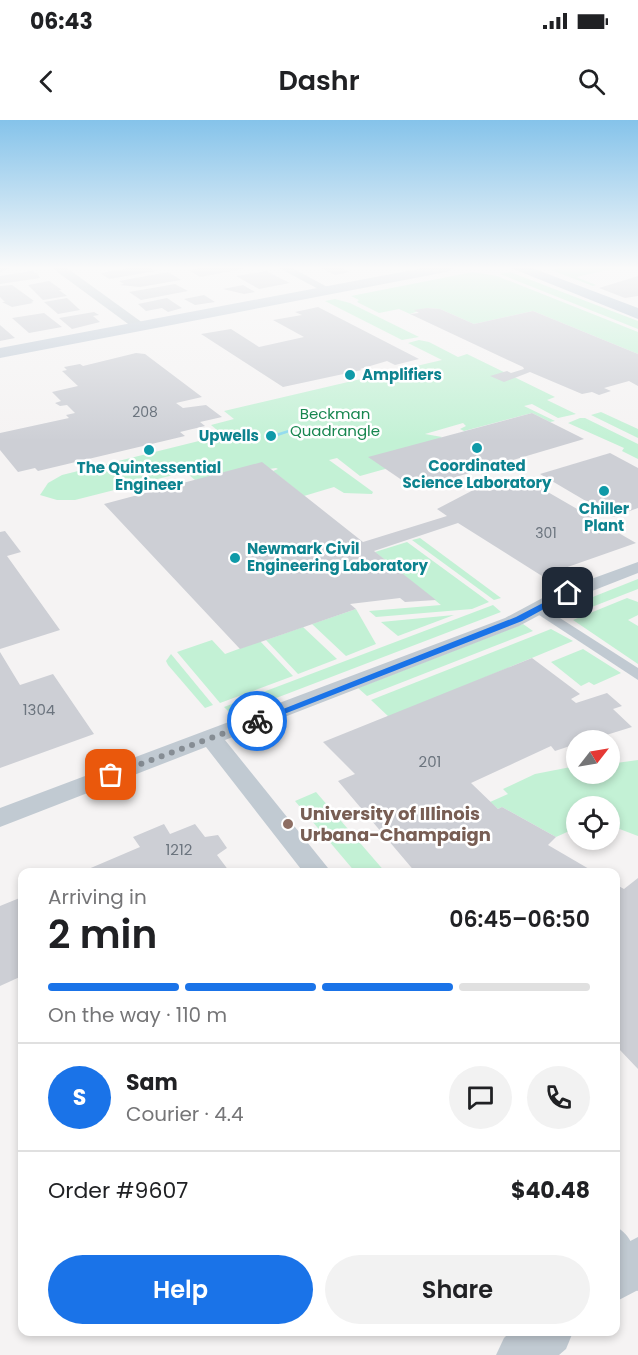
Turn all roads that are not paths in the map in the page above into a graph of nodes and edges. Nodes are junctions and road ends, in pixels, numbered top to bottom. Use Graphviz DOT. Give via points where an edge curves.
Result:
graph roads {
  1 [pos="140,326"];
  2 [pos="0,353"];
  3 [pos="638,567"];
  4 [pos="538,608"];
  5 [pos="638,675"];
  6 [pos="211,738"];
  7 [pos="0,819"];
  8 [pos="315,868"];
  9 [pos="544,1336"];
  10 [pos="521,1355"];
  1 -- 2 [label="main road"];
  3 -- 4 [label="street"];
  4 -- 5 [label="street"];
  4 -- 6 [label="street" via="519,619"];
  6 -- 7 [label="street"];
  6 -- 8 [label="street"];
  9 -- 10 [label="street"];
}
